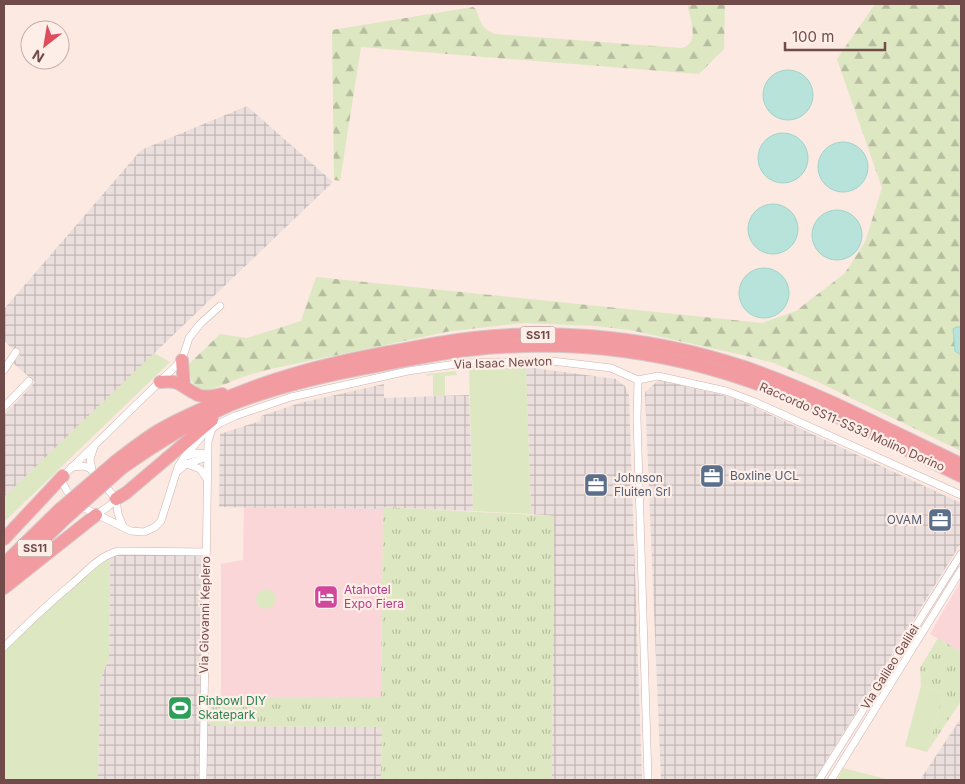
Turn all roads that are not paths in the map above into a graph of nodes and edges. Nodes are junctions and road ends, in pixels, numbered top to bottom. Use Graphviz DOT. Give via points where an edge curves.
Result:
graph roads {
  1 [pos="220,306"];
  2 [pos="16,352"];
  3 [pos="182,360"];
  4 [pos="4,370"];
  5 [pos="638,380"];
  6 [pos="30,381"];
  7 [pos="160,382"];
  8 [pos="184,386"];
  9 [pos="240,391"];
  10 [pos="266,392"];
  11 [pos="5,402"];
  12 [pos="214,427"];
  13 [pos="94,446"];
  14 [pos="207,455"];
  15 [pos="185,456"];
  16 [pos="119,464"];
  17 [pos="186,464"];
  18 [pos="961,464"];
  19 [pos="72,467"];
  20 [pos="92,470"];
  21 [pos="176,473"];
  22 [pos="63,476"];
  23 [pos="961,476"];
  24 [pos="207,479"];
  25 [pos="961,495"];
  26 [pos="116,499"];
  27 [pos="63,513"];
  28 [pos="96,515"];
  29 [pos="123,526"];
  30 [pos="4,539"];
  31 [pos="206,552"];
  32 [pos="961,554"];
  33 [pos="4,564"];
  34 [pos="961,570"];
  35 [pos="4,578"];
  36 [pos="4,588"];
  37 [pos="4,647"];
  38 [pos="203,780"];
  39 [pos="648,780"];
  40 [pos="819,780"];
  41 [pos="831,780"];
  1 -- 3 [label="street" via="189,338"];
  2 -- 4 [label="street"];
  3 -- 7 [label="street"];
  3 -- 8 [label="highway"];
  5 -- 12 [label="street, Via Isaac Newton" via="611,368 552,360 463,363 408,371 291,397 235,416"];
  5 -- 25 [label="street" via="658,376 726,391"];
  5 -- 39 [label="street"];
  6 -- 11 [label="street"];
  7 -- 8 [label="highway" via="174,381"];
  7 -- 13 [label="street"];
  8 -- 9 [label="highway" via="199,396 207,397"];
  9 -- 16 [label="highway, Raccordo SS11-SS33 Molino Dorino / SS11" via="157,431"];
  9 -- 18 [label="highway, Raccordo SS11-SS33 Molino Dorino / SS11" via="334,363 454,340 516,335 598,337 674,349 744,367"];
  10 -- 16 [label="highway, Raccordo SS11-SS33 Molino Dorino / SS11" via="196,421"];
  10 -- 23 [label="highway, Raccordo SS11-SS33 Molino Dorino / SS11" via="337,373 470,350 548,346 628,352 691,364 762,386"];
  10 -- 26 [label="highway" via="214,418"];
  12 -- 14 [label="street, Via Giovanni Keplero" via="208,437"];
  12 -- 15 [label="street, Via Isaac Newton"];
  13 -- 19 [label="street"];
  13 -- 20 [label="street" via="90,459"];
  14 -- 15 [label="street"];
  14 -- 17 [label="street"];
  14 -- 24 [label="street, Via Giovanni Keplero"];
  15 -- 21 [label="street, Via Isaac Newton"];
  16 -- 27 [label="highway, Raccordo SS11-SS33 Molino Dorino / SS11, bridge"];
  17 -- 21 [label="street"];
  17 -- 24 [label="street" via="200,469"];
  19 -- 20 [label="street" via="84,466"];
  19 -- 22 [label="street"];
  20 -- 26 [label="street"];
  21 -- 29 [label="street, Via Isaac Newton" via="163,517 155,527 140,532"];
  22 -- 28 [label="street, Via Isaac Newton" via="62,482 67,491"];
  22 -- 30 [label="highway"];
  24 -- 31 [label="street, Via Giovanni Keplero"];
  26 -- 28 [label="street"];
  26 -- 29 [label="street"];
  27 -- 33 [label="highway, Raccordo SS11-SS33 Molino Dorino / SS11"];
  27 -- 35 [label="highway, Raccordo SS11-SS33 Molino Dorino / SS11"];
  28 -- 29 [label="street, Via Isaac Newton"];
  28 -- 36 [label="highway"];
  31 -- 37 [label="street" via="119,551 110,554 44,608"];
  31 -- 38 [label="street, Via Giovanni Keplero"];
  32 -- 40 [label="street, Via Galileo Galilei"];
  34 -- 41 [label="street, Via Galileo Galilei"];
}
